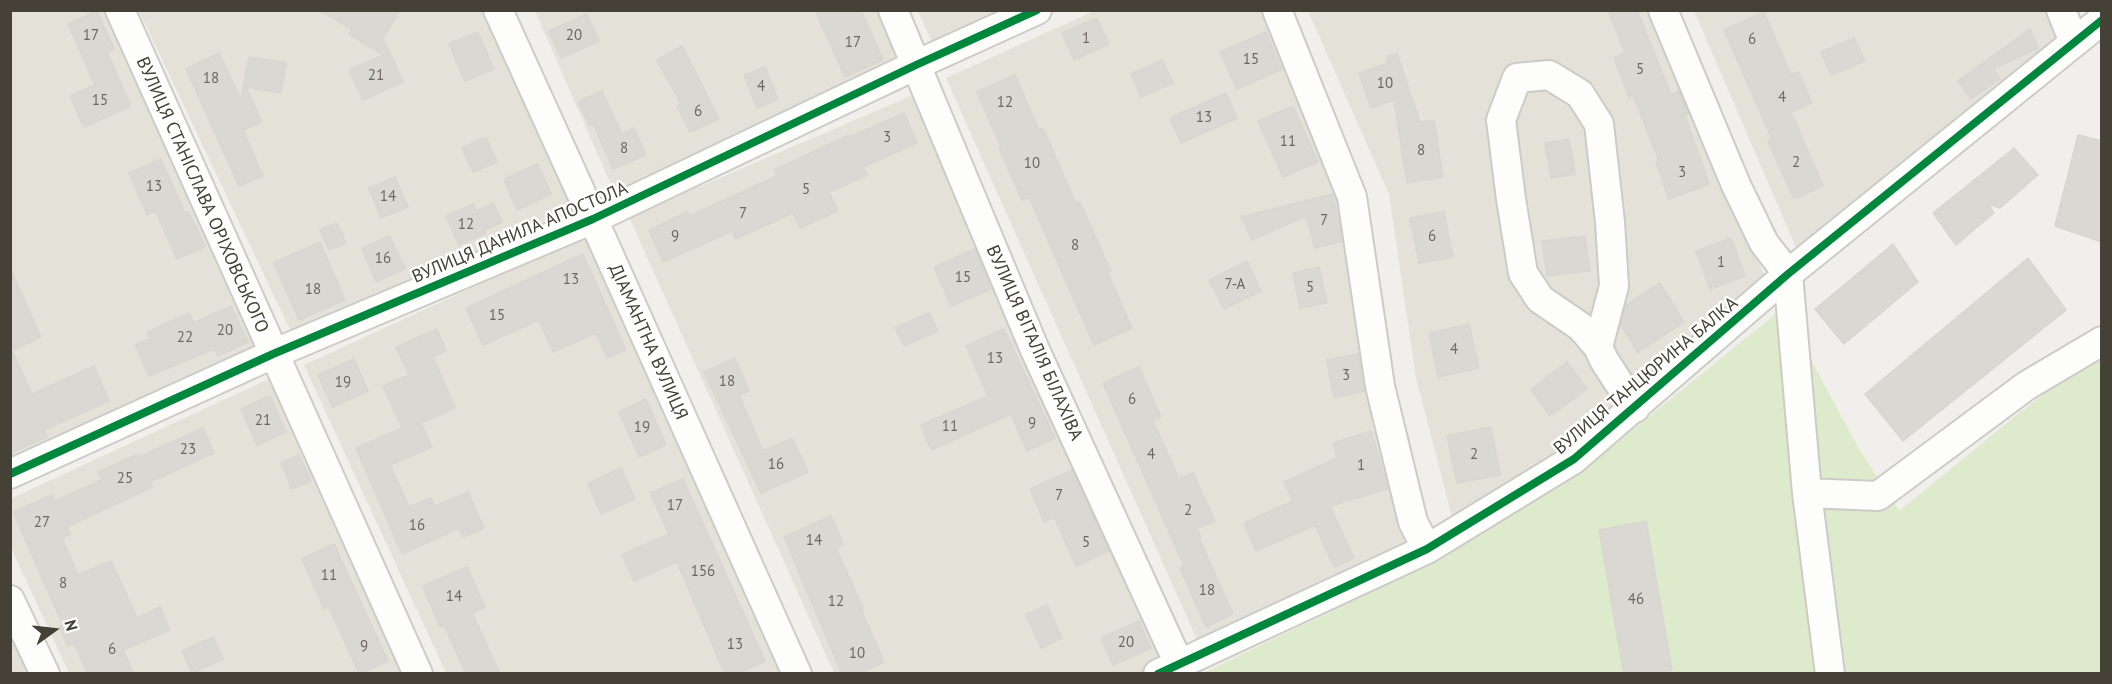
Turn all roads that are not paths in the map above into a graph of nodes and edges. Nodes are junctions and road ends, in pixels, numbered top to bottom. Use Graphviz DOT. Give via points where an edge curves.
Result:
graph roads {
  1 [pos="120,10"];
  2 [pos="498,10"];
  3 [pos="893,10"];
  4 [pos="1037,10"];
  5 [pos="1276,10"];
  6 [pos="1663,10"];
  7 [pos="2061,10"];
  8 [pos="2102,20"];
  9 [pos="2074,42"];
  10 [pos="916,65"];
  11 [pos="593,219"];
  12 [pos="1788,274"];
  13 [pos="2102,340"];
  14 [pos="1598,347"];
  15 [pos="273,354"];
  16 [pos="1635,408"];
  17 [pos="10,474"];
  18 [pos="1807,493"];
  19 [pos="1427,549"];
  20 [pos="10,600"];
  21 [pos="1172,670"];
  22 [pos="45,674"];
  23 [pos="418,674"];
  24 [pos="797,674"];
  25 [pos="1830,674"];
  1 -- 15 [label="street, ВУЛИЦЯ СТАНІСЛАВА ОРІХОВСЬКОГО"];
  2 -- 11 [label="street, ДІАМАНТНА ВУЛИЦЯ"];
  3 -- 10 [label="street, ВУЛИЦЯ ВІТАЛІЯ БІЛАХІВА"];
  4 -- 10 [label="street, ВУЛИЦЯ ДАНИЛА АПОСТОЛА"];
  5 -- 19 [label="street" via="1352,197 1380,386 1413,522"];
  6 -- 12 [label="street" via="1736,185 1764,243"];
  7 -- 9 [label="street"];
  8 -- 9 [label="street, ВУЛИЦЯ ТАНЦЮРИНА БАЛКА"];
  9 -- 12 [label="street, ВУЛИЦЯ ТАНЦЮРИНА БАЛКА"];
  10 -- 11 [label="street, ВУЛИЦЯ ДАНИЛА АПОСТОЛА"];
  10 -- 21 [label="street, ВУЛИЦЯ ВІТАЛІЯ БІЛАХІВА"];
  11 -- 15 [label="street, ВУЛИЦЯ ДАНИЛА АПОСТОЛА"];
  11 -- 24 [label="street, ДІАМАНТНА ВУЛИЦЯ"];
  12 -- 16 [label="street, ВУЛИЦЯ ТАНЦЮРИНА БАЛКА"];
  12 -- 18 [label="street"];
  13 -- 18 [label="street" via="2026,386 1878,496"];
  14 -- 14 [label="street" via="1581,327 1540,299 1523,273 1501,120 1517,78 1549,75 1580,94 1599,124 1614,286"];
  14 -- 16 [label="street"];
  15 -- 17 [label="street, ВУЛИЦЯ ДАНИЛА АПОСТОЛА"];
  15 -- 23 [label="street, ВУЛИЦЯ СТАНІСЛАВА ОРІХОВСЬКОГО"];
  16 -- 19 [label="street, ВУЛИЦЯ ТАНЦЮРИНА БАЛКА" via="1574,459"];
  18 -- 25 [label="street"];
  19 -- 21 [label="street, ВУЛИЦЯ ТАНЦЮРИНА БАЛКА"];
  20 -- 22 [label="street"];
}
